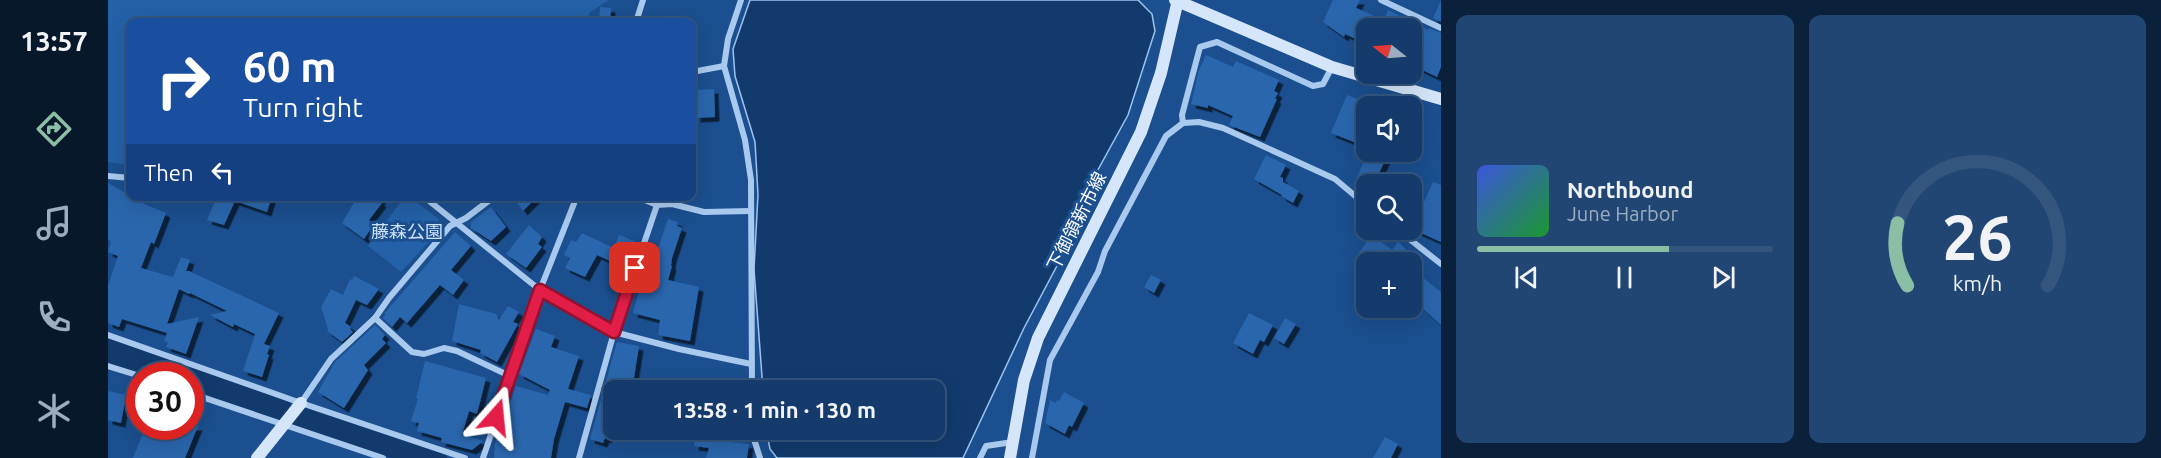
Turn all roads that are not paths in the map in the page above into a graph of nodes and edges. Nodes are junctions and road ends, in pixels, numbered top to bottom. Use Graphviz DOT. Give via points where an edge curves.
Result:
graph roads {
  1 [pos="643,0"];
  2 [pos="741,0"];
  3 [pos="1177,0"];
  4 [pos="1381,0"];
  5 [pos="637,18"];
  6 [pos="1441,28"];
  7 [pos="724,66"];
  8 [pos="1332,67"];
  9 [pos="696,71"];
  10 [pos="1441,99"];
  11 [pos="1183,123"];
  12 [pos="108,177"];
  13 [pos="126,178"];
  14 [pos="1356,197"];
  15 [pos="429,201"];
  16 [pos="488,201"];
  17 [pos="575,201"];
  18 [pos="647,201"];
  19 [pos="672,201"];
  20 [pos="672,204"];
  21 [pos="657,205"];
  22 [pos="750,211"];
  23 [pos="456,223"];
  24 [pos="1411,240"];
  25 [pos="1441,264"];
  26 [pos="540,290"];
  27 [pos="375,318"];
  28 [pos="614,332"];
  29 [pos="108,335"];
  30 [pos="751,364"];
  31 [pos="108,366"];
  32 [pos="126,372"];
  33 [pos="510,376"];
  34 [pos="752,380"];
  35 [pos="204,398"];
  36 [pos="301,403"];
  37 [pos="285,424"];
  38 [pos="754,440"];
  39 [pos="1013,442"];
  40 [pos="257,458"];
  41 [pos="383,458"];
  42 [pos="465,458"];
  43 [pos="483,458"];
  44 [pos="579,458"];
  45 [pos="760,458"];
  46 [pos="980,458"];
  47 [pos="1010,458"];
  48 [pos="1032,458"];
  1 -- 5 [label="street"];
  2 -- 7 [label="street"];
  3 -- 8 [label="main road"];
  3 -- 39 [label="main road, 下御領新市線" via="1161,73 1141,132 1038,338 1024,380"];
  4 -- 6 [label="street"];
  7 -- 9 [label="street"];
  7 -- 22 [label="street" via="745,140 751,180"];
  8 -- 10 [label="main road"];
  8 -- 11 [label="street" via="1323,84 1313,86 1217,42 1200,47"];
  11 -- 14 [label="street" via="1223,128 1335,179"];
  11 -- 48 [label="street" via="1166,136 1050,360"];
  12 -- 13 [label="street"];
  15 -- 23 [label="street"];
  16 -- 23 [label="street"];
  17 -- 26 [label="street"];
  18 -- 21 [label="street"];
  19 -- 20 [label="street"];
  20 -- 21 [label="street"];
  20 -- 22 [label="street" via="705,212"];
  21 -- 28 [label="street"];
  22 -- 30 [label="street"];
  23 -- 26 [label="street"];
  23 -- 27 [label="street"];
  24 -- 25 [label="street"];
  26 -- 28 [label="street"];
  26 -- 33 [label="street"];
  27 -- 33 [label="street" via="412,352 424,354 444,348 457,351"];
  27 -- 36 [label="street" via="331,360"];
  28 -- 30 [label="street"];
  28 -- 44 [label="street"];
  29 -- 36 [label="street"];
  30 -- 34 [label="street"];
  31 -- 32 [label="street"];
  33 -- 43 [label="street"];
  35 -- 37 [label="street"];
  36 -- 37 [label="main road"];
  36 -- 42 [label="street"];
  37 -- 40 [label="main road"];
  37 -- 41 [label="street"];
  38 -- 45 [label="street"];
  39 -- 46 [label="street" via="987,446"];
  39 -- 47 [label="main road, 下御領新市線"];
}
